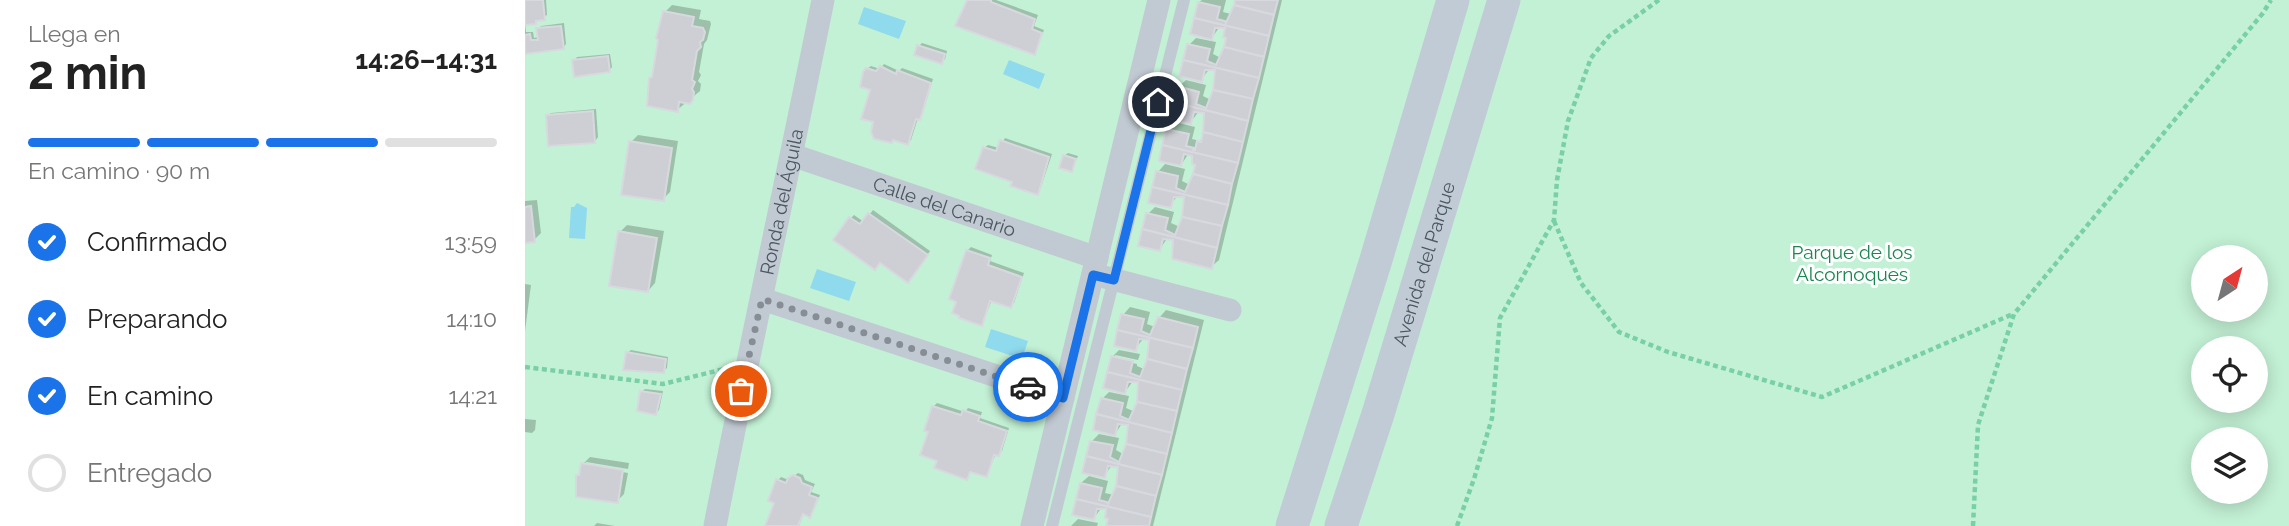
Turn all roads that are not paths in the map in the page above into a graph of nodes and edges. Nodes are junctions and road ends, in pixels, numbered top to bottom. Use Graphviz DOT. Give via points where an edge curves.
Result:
graph roads {
  1 [pos="824,0"];
  2 [pos="1184,0"];
  3 [pos="1453,0"];
  4 [pos="1504,0"];
  5 [pos="1154,1"];
  6 [pos="792,155"];
  7 [pos="1101,271"];
  8 [pos="762,299"];
  9 [pos="1230,310"];
  10 [pos="1063,398"];
  11 [pos="715,526"];
  12 [pos="1032,526"];
  13 [pos="1052,526"];
  14 [pos="1292,526"];
  15 [pos="1341,526"];
  1 -- 6 [label="street, Ronda del Águila"];
  2 -- 7 [label="lane"];
  3 -- 14 [label="street"];
  4 -- 15 [label="street, Avenida del Parque"];
  5 -- 7 [label="street"];
  6 -- 7 [label="street, Calle del Canario"];
  6 -- 8 [label="street, Ronda del Águila"];
  7 -- 9 [label="street, Calle del Canario"];
  7 -- 10 [label="street"];
  7 -- 13 [label="lane"];
  8 -- 10 [label="street"];
  8 -- 11 [label="street, Ronda del Águila"];
  10 -- 12 [label="street"];
}
